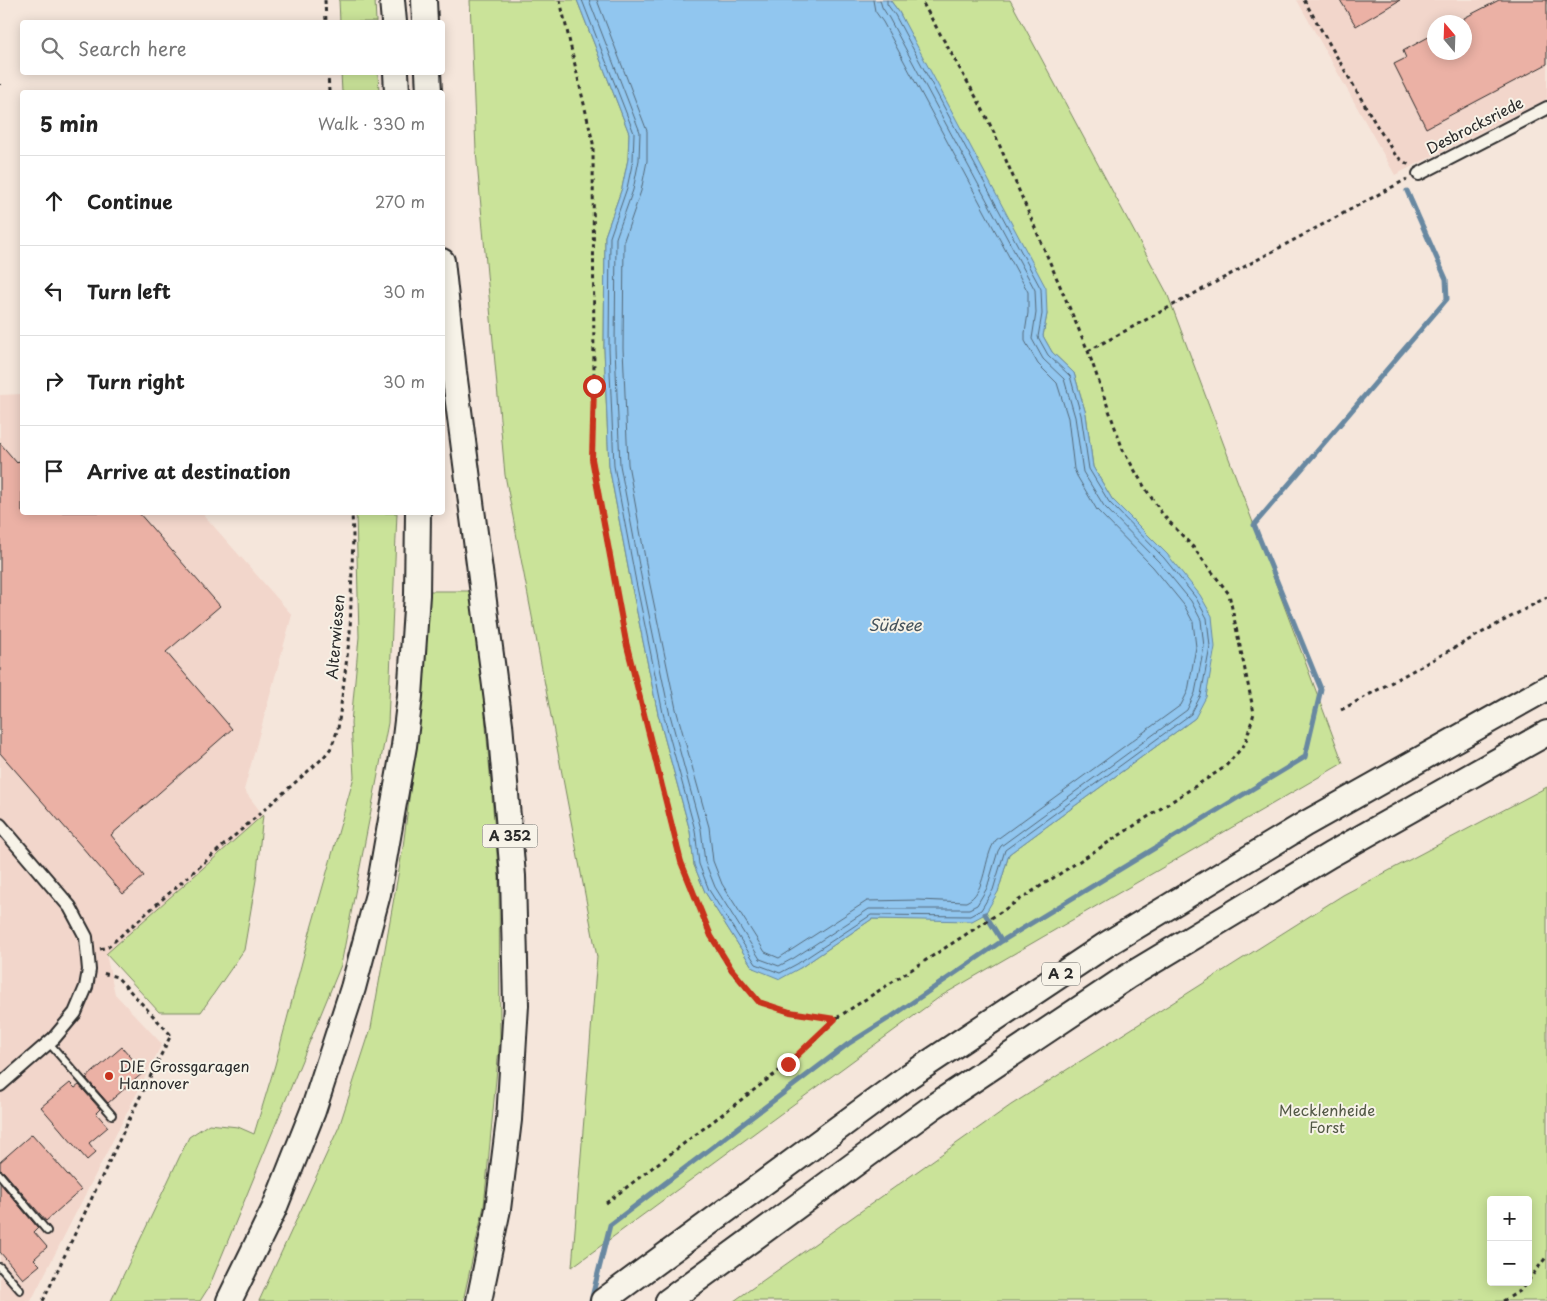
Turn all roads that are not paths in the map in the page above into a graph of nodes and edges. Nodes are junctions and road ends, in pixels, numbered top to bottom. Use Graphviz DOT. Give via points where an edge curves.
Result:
graph roads {
  1 [pos="392,0"];
  2 [pos="424,0"];
  3 [pos="394,20"];
  4 [pos="425,20"];
  5 [pos="396,75"];
  6 [pos="428,75"];
  7 [pos="398,90"];
  8 [pos="429,90"];
  9 [pos="1547,108"];
  10 [pos="1419,174"];
  11 [pos="445,289"];
  12 [pos="418,515"];
  13 [pos="1547,688"];
  14 [pos="1547,734"];
  15 [pos="0,825"];
  16 [pos="49,1043"];
  17 [pos="0,1085"];
  18 [pos="112,1115"];
  19 [pos="0,1175"];
  20 [pos="47,1232"];
  21 [pos="0,1267"];
  22 [pos="20,1290"];
  23 [pos="229,1301"];
  24 [pos="478,1301"];
  25 [pos="602,1301"];
  26 [pos="668,1301"];
  1 -- 3 [label="highway"];
  2 -- 4 [label="highway"];
  5 -- 7 [label="highway"];
  6 -- 8 [label="highway"];
  9 -- 10 [label="street, Desbrocksriede"];
  11 -- 24 [label="highway, A 352" via="500,724 513,876 516,1005 509,1120 498,1209"];
  12 -- 23 [label="highway" via="417,595 409,704 378,894 313,1112 274,1209"];
  13 -- 25 [label="highway, A 2" via="1305,824 1107,944 909,1076"];
  14 -- 26 [label="highway, A 2" via="1330,855 1128,977 934,1106"];
  15 -- 16 [label="street" via="70,907 86,937 89,970 86,988 75,1013"];
  16 -- 17 [label="street"];
  16 -- 18 [label="lane"];
  19 -- 20 [label="lane"];
  21 -- 22 [label="lane"];
}
